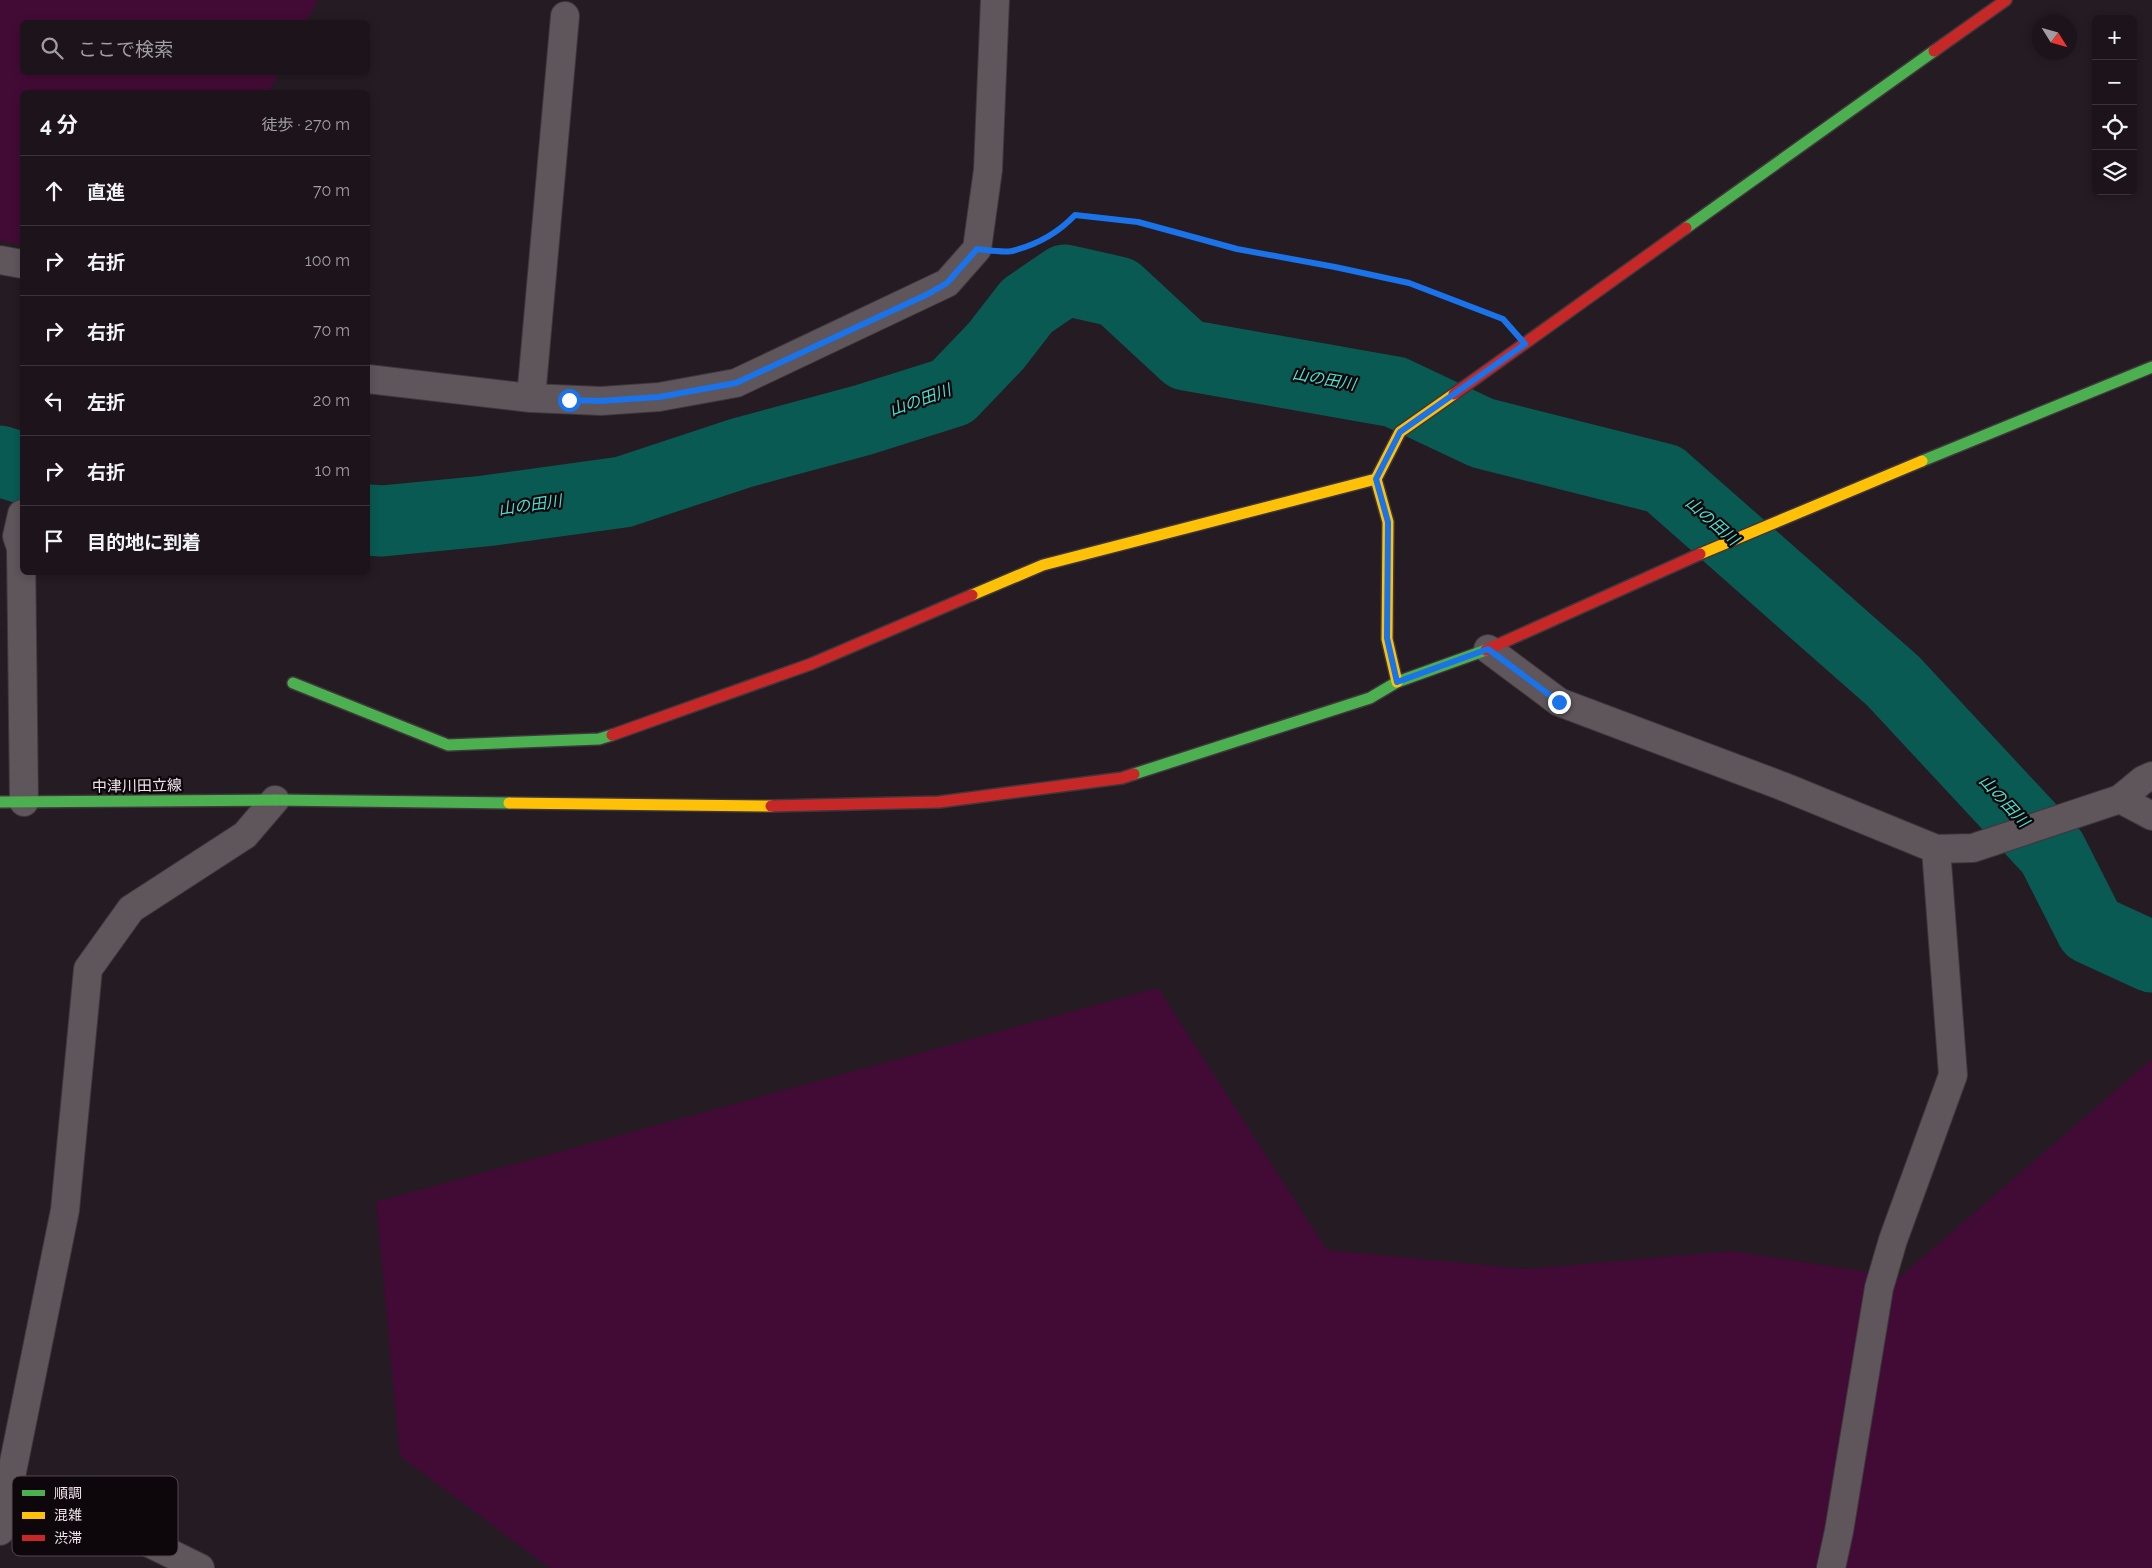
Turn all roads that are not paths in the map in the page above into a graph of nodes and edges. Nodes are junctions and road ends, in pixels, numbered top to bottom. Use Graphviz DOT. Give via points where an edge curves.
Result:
graph roads {
  1 [pos="995,0"];
  2 [pos="2006,0"];
  3 [pos="565,16"];
  4 [pos="0,260"];
  5 [pos="20,264"];
  6 [pos="2152,367"];
  7 [pos="370,379"];
  8 [pos="531,398"];
  9 [pos="1376,479"];
  10 [pos="20,521"];
  11 [pos="20,546"];
  12 [pos="20,575"];
  13 [pos="1488,649"];
  14 [pos="1397,682"];
  15 [pos="293,683"];
  16 [pos="2152,776"];
  17 [pos="2120,799"];
  18 [pos="275,800"];
  19 [pos="12,802"];
  20 [pos="2152,816"];
  21 [pos="1936,849"];
  22 [pos="2,1522"];
  23 [pos="176,1556"];
  24 [pos="200,1568"];
  25 [pos="1831,1568"];
  1 -- 8 [label="street" via="988,170 977,249 947,283 736,383 659,397 600,401"];
  2 -- 9 [label="street" via="1400,432"];
  3 -- 8 [label="street"];
  4 -- 5 [label="street"];
  6 -- 13 [label="street, 中津川田立線" via="1738,537"];
  7 -- 8 [label="street"];
  9 -- 14 [label="street" via="1388,522 1387,638"];
  9 -- 15 [label="street" via="1043,565 811,664 599,739 448,745"];
  10 -- 11 [label="street" via="16,536"];
  12 -- 19 [label="street"];
  13 -- 14 [label="street, 中津川田立線"];
  13 -- 21 [label="street" via="1559,702"];
  14 -- 18 [label="street, 中津川田立線" via="1370,698 1122,778 938,802 753,806"];
  16 -- 17 [label="street"];
  17 -- 20 [label="street"];
  17 -- 21 [label="street" via="1973,848"];
  18 -- 19 [label="street, 中津川田立線"];
  18 -- 22 [label="street" via="245,835 131,909 88,969 65,1210"];
  21 -- 25 [label="street" via="1953,1075 1893,1240 1879,1288"];
  23 -- 24 [label="street"];
}
